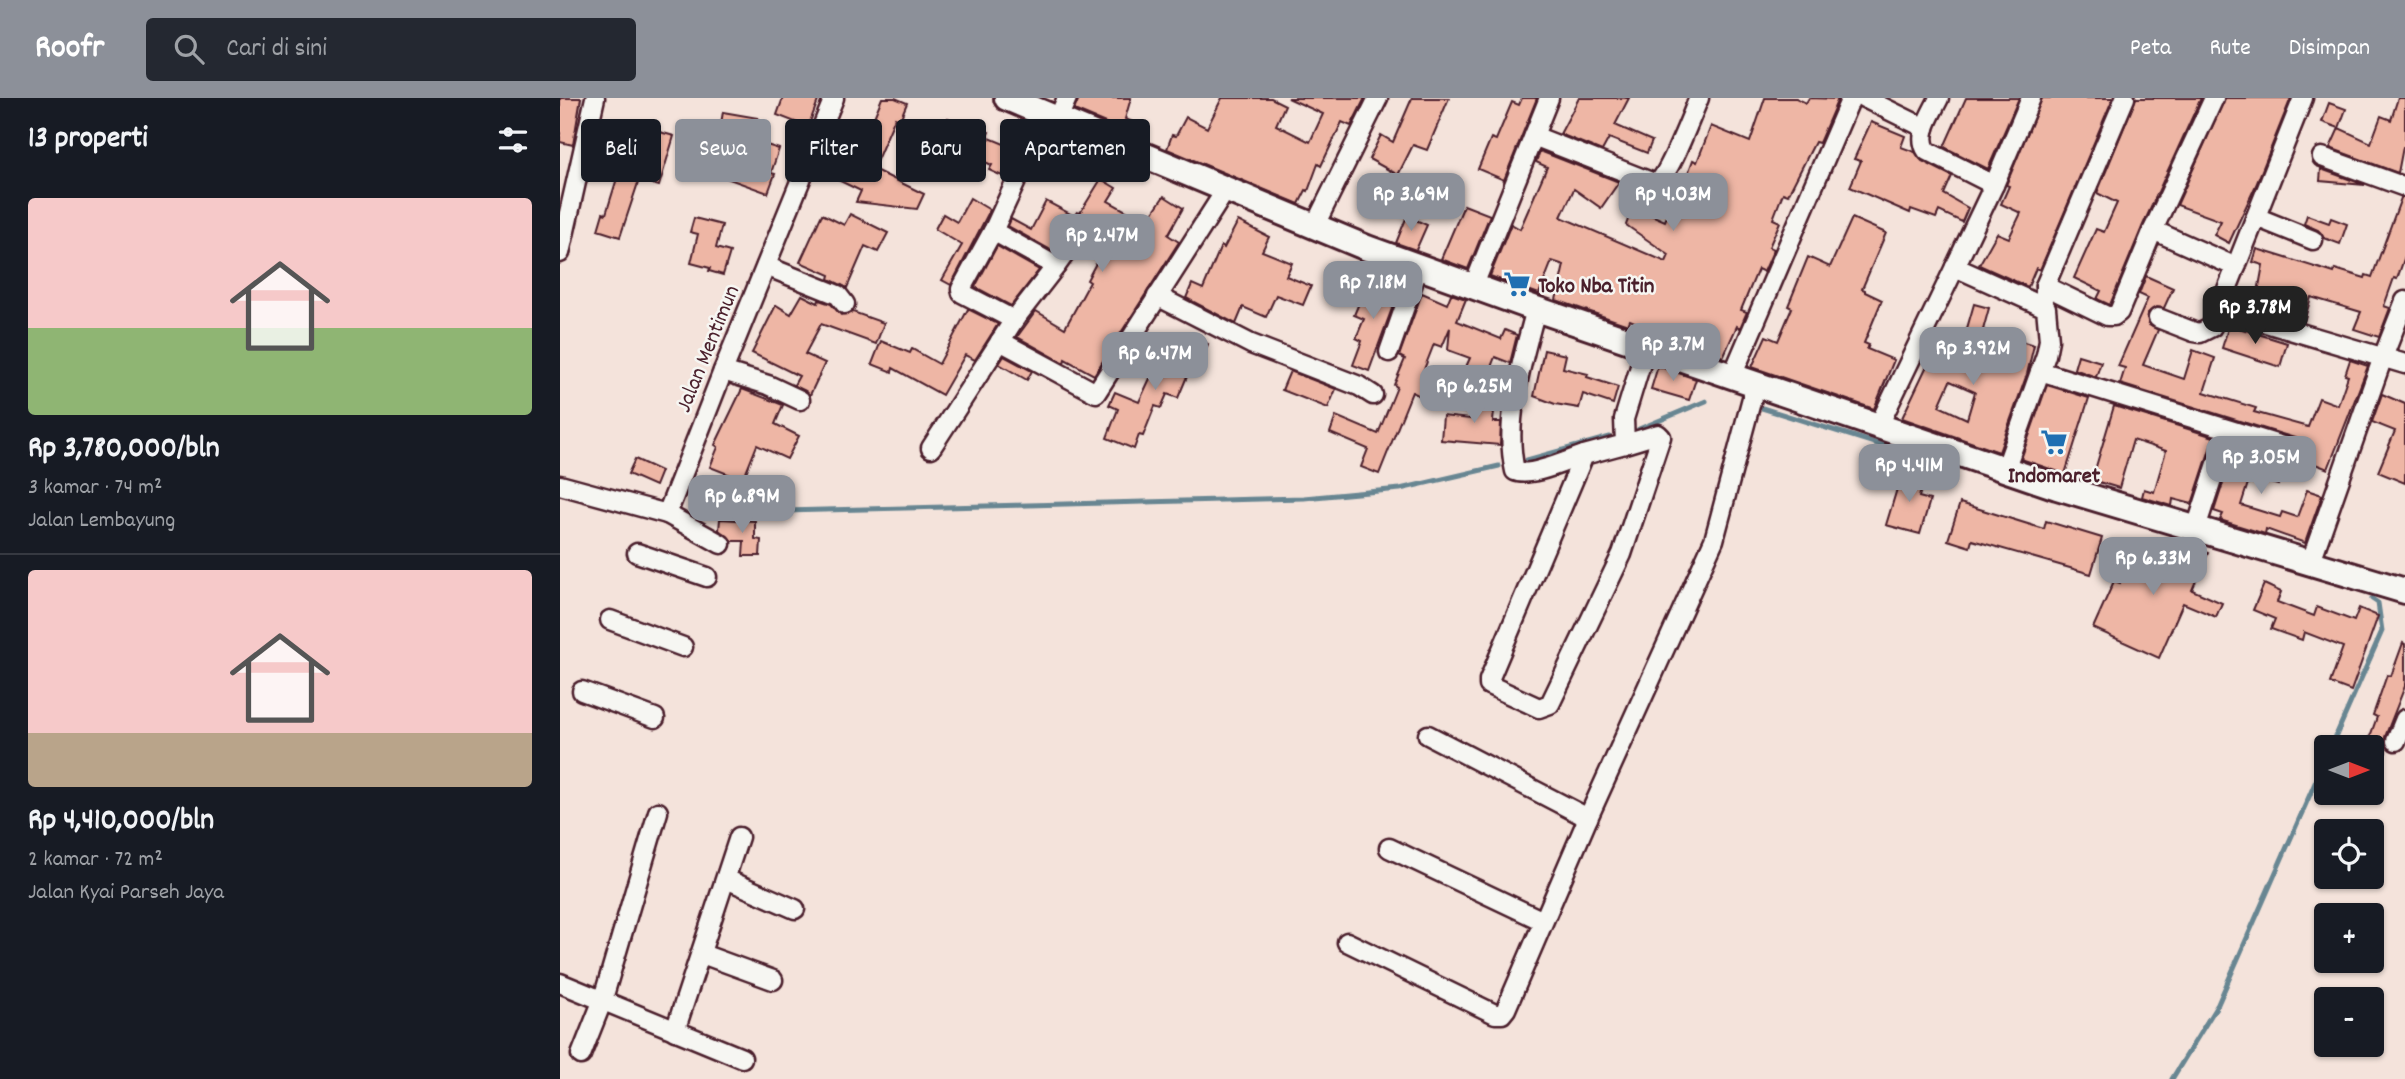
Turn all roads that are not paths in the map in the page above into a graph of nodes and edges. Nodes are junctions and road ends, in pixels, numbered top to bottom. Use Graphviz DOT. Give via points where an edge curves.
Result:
graph roads {
  1 [pos="595,98"];
  2 [pos="834,98"];
  3 [pos="1007,98"];
  4 [pos="1378,98"];
  5 [pos="1549,98"];
  6 [pos="1699,98"];
  7 [pos="1851,98"];
  8 [pos="1864,98"];
  9 [pos="1939,98"];
  10 [pos="2031,98"];
  11 [pos="2124,98"];
  12 [pos="2214,98"];
  13 [pos="2303,98"];
  14 [pos="1057,110"];
  15 [pos="1925,128"];
  16 [pos="1534,136"];
  17 [pos="2322,157"];
  18 [pos="1994,185"];
  19 [pos="2405,187"];
  20 [pos="1227,188"];
  21 [pos="2256,218"];
  22 [pos="1315,225"];
  23 [pos="2152,230"];
  24 [pos="993,231"];
  25 [pos="2312,240"];
  26 [pos="1069,248"];
  27 [pos="560,253"];
  28 [pos="1056,266"];
  29 [pos="1419,266"];
  30 [pos="766,267"];
  31 [pos="1955,267"];
  32 [pos="2235,267"];
  33 [pos="1474,285"];
  34 [pos="2045,286"];
  35 [pos="1157,296"];
  36 [pos="2405,301"];
  37 [pos="845,304"];
  38 [pos="2046,308"];
  39 [pos="1536,309"];
  40 [pos="2219,309"];
  41 [pos="2158,318"];
  42 [pos="1014,320"];
  43 [pos="1000,341"];
  44 [pos="1646,346"];
  45 [pos="1389,352"];
  46 [pos="2383,357"];
  47 [pos="2405,364"];
  48 [pos="723,371"];
  49 [pos="2039,371"];
  50 [pos="1744,379"];
  51 [pos="1373,395"];
  52 [pos="800,400"];
  53 [pos="1879,425"];
  54 [pos="2228,430"];
  55 [pos="1625,444"];
  56 [pos="931,448"];
  57 [pos="2292,449"];
  58 [pos="1584,455"];
  59 [pos="2005,470"];
  60 [pos="560,485"];
  61 [pos="667,514"];
  62 [pos="2196,528"];
  63 [pos="721,544"];
  64 [pos="637,553"];
  65 [pos="2310,564"];
  66 [pos="707,577"];
  67 [pos="2405,591"];
  68 [pos="610,620"];
  69 [pos="682,647"];
  70 [pos="582,691"];
  71 [pos="655,718"];
  72 [pos="2405,719"];
  73 [pos="1427,735"];
  74 [pos="2396,741"];
  75 [pos="658,812"];
  76 [pos="1588,818"];
  77 [pos="740,837"];
  78 [pos="1390,848"];
  79 [pos="726,879"];
  80 [pos="795,909"];
  81 [pos="1543,921"];
  82 [pos="1347,942"];
  83 [pos="702,954"];
  84 [pos="773,980"];
  85 [pos="560,983"];
  86 [pos="602,1002"];
  87 [pos="675,1031"];
  88 [pos="581,1055"];
  89 [pos="742,1058"];
  1 -- 27 [label="street"];
  2 -- 30 [label="street, Jalan Mentimun"];
  3 -- 14 [label="main road"];
  4 -- 22 [label="street"];
  5 -- 16 [label="street"];
  6 -- 16 [label="street" via="1668,168 1656,184"];
  7 -- 50 [label="street"];
  8 -- 15 [label="street"];
  9 -- 15 [label="street"];
  10 -- 18 [label="street"];
  11 -- 34 [label="street"];
  12 -- 23 [label="street"];
  13 -- 21 [label="street"];
  14 -- 20 [label="main road"];
  14 -- 24 [label="street"];
  15 -- 18 [label="street" via="1922,140 1927,151"];
  16 -- 33 [label="street"];
  17 -- 19 [label="street"];
  18 -- 31 [label="street"];
  20 -- 22 [label="main road"];
  20 -- 35 [label="street"];
  21 -- 25 [label="street"];
  21 -- 32 [label="street"];
  22 -- 29 [label="main road"];
  23 -- 32 [label="street"];
  23 -- 34 [label="street" via="2126,299 2114,316"];
  24 -- 28 [label="street"];
  24 -- 42 [label="street" via="961,292"];
  26 -- 28 [label="street"];
  28 -- 42 [label="street"];
  29 -- 33 [label="main road"];
  29 -- 45 [label="street"];
  30 -- 37 [label="street" via="838,295"];
  30 -- 48 [label="street, Jalan Mentimun"];
  31 -- 38 [label="street"];
  31 -- 53 [label="street"];
  32 -- 40 [label="street"];
  33 -- 39 [label="main road"];
  34 -- 38 [label="street"];
  35 -- 43 [label="street" via="1093,393"];
  35 -- 51 [label="street" via="1251,344"];
  36 -- 46 [label="street"];
  38 -- 49 [label="street" via="2049,340"];
  39 -- 44 [label="main road"];
  39 -- 58 [label="street" via="1514,406 1511,455 1515,471 1535,471"];
  40 -- 41 [label="street" via="2212,327 2200,333"];
  40 -- 46 [label="street"];
  42 -- 43 [label="street"];
  43 -- 56 [label="street"];
  44 -- 50 [label="main road"];
  44 -- 55 [label="street" via="1624,419"];
  46 -- 47 [label="street"];
  46 -- 65 [label="street"];
  48 -- 52 [label="street"];
  48 -- 61 [label="street, Jalan Mentimun"];
  49 -- 54 [label="street"];
  49 -- 59 [label="street"];
  50 -- 53 [label="main road"];
  50 -- 76 [label="street" via="1714,540"];
  53 -- 59 [label="main road"];
  54 -- 57 [label="street"];
  54 -- 62 [label="street"];
  55 -- 58 [label="street"];
  55 -- 58 [label="street" via="1658,434 1661,437 1622,554 1550,704 1539,708 1489,685 1489,680"];
  59 -- 62 [label="main road"];
  60 -- 61 [label="street"];
  61 -- 63 [label="street"];
  62 -- 65 [label="main road"];
  64 -- 66 [label="street"];
  65 -- 67 [label="main road"];
  68 -- 69 [label="street"];
  70 -- 71 [label="street"];
  72 -- 74 [label="street"];
  73 -- 76 [label="street"];
  75 -- 86 [label="street"];
  76 -- 81 [label="street"];
  77 -- 79 [label="street"];
  78 -- 81 [label="street"];
  79 -- 80 [label="street"];
  79 -- 83 [label="street"];
  81 -- 82 [label="street" via="1502,1014"];
  83 -- 84 [label="street"];
  83 -- 87 [label="street"];
  85 -- 86 [label="street"];
  86 -- 87 [label="street"];
  86 -- 88 [label="street"];
  87 -- 89 [label="street"];
}
